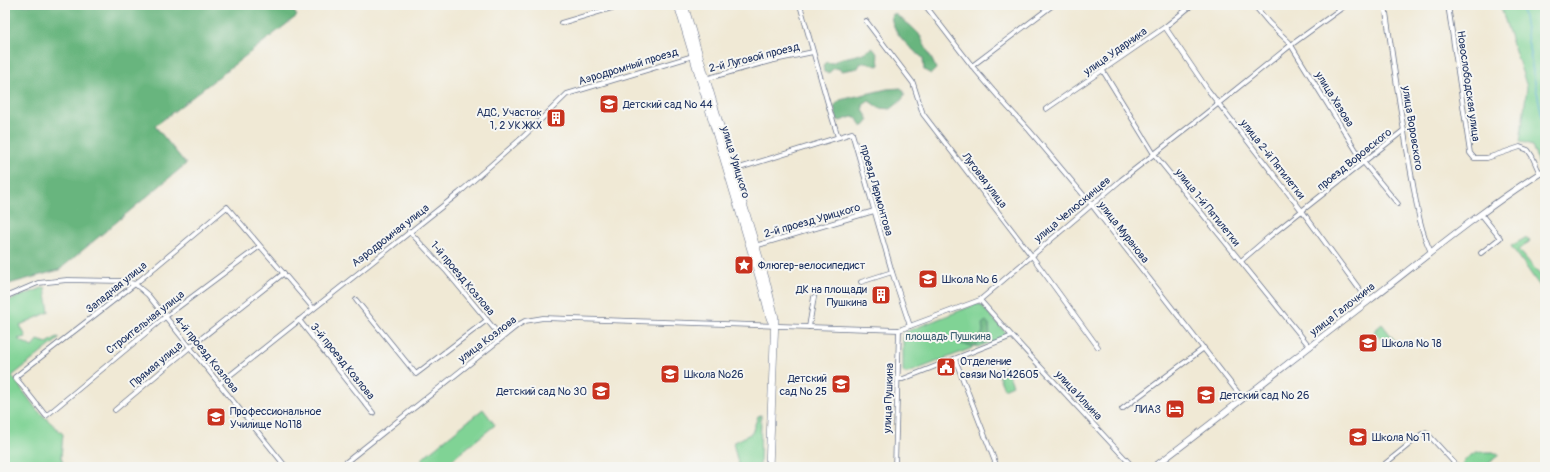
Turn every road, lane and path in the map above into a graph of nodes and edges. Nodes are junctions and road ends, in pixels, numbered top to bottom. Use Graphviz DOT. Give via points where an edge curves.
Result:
graph roads {
  1 [pos="622,5"];
  2 [pos="678,5"];
  3 [pos="684,5"];
  4 [pos="800,5"];
  5 [pos="925,5"];
  6 [pos="1053,5"];
  7 [pos="1192,5"];
  8 [pos="1254,5"];
  9 [pos="1346,5"];
  10 [pos="1385,5"];
  11 [pos="1448,5"];
  12 [pos="866,20"];
  13 [pos="561,23"];
  14 [pos="1165,27"];
  15 [pos="1291,45"];
  16 [pos="813,52"];
  17 [pos="693,56"];
  18 [pos="972,66"];
  19 [pos="1103,71"];
  20 [pos="703,79"];
  21 [pos="567,94"];
  22 [pos="1219,103"];
  23 [pos="1046,109"];
  24 [pos="1404,130"];
  25 [pos="838,137"];
  26 [pos="1154,154"];
  27 [pos="1364,163"];
  28 [pos="733,170"];
  29 [pos="1542,172"];
  30 [pos="1091,204"];
  31 [pos="1398,204"];
  32 [pos="874,211"];
  33 [pos="1302,211"];
  34 [pos="1481,214"];
  35 [pos="409,232"];
  36 [pos="260,246"];
  37 [pos="755,246"];
  38 [pos="1431,252"];
  39 [pos="1481,253"];
  40 [pos="1031,255"];
  41 [pos="1241,261"];
  42 [pos="892,272"];
  43 [pos="284,274"];
  44 [pos="861,282"];
  45 [pos="135,284"];
  46 [pos="814,296"];
  47 [pos="5,297"];
  48 [pos="356,300"];
  49 [pos="980,300"];
  50 [pos="1368,301"];
  51 [pos="313,308"];
  52 [pos="165,316"];
  53 [pos="299,320"];
  54 [pos="487,320"];
  55 [pos="774,326"];
  56 [pos="910,326"];
  57 [pos="809,327"];
  58 [pos="899,330"];
  59 [pos="1012,336"];
  60 [pos="501,337"];
  61 [pos="1098,347"];
  62 [pos="1310,347"];
  63 [pos="189,348"];
  64 [pos="1204,348"];
  65 [pos="955,359"];
  66 [pos="898,379"];
  67 [pos="219,384"];
  68 [pos="1243,399"];
  69 [pos="1122,409"];
  70 [pos="115,410"];
  71 [pos="374,413"];
  72 [pos="46,416"];
  73 [pos="286,467"];
  74 [pos="340,467"];
  75 [pos="769,467"];
  76 [pos="894,467"];
  77 [pos="997,467"];
  78 [pos="1133,467"];
  79 [pos="1154,467"];
  80 [pos="1381,467"];
  81 [pos="1458,467"];
  1 -- 13 [label="street"];
  2 -- 17 [label="highway, улица Урицкого"];
  3 -- 20 [label="highway, улица Урицкого"];
  4 -- 16 [label="street"];
  5 -- 18 [label="street, улица Муранова"];
  6 -- 18 [label="street"];
  7 -- 14 [label="street, улица Ударника"];
  8 -- 15 [label="street, улица Хазова"];
  9 -- 15 [label="street, улица Челюскинцев"];
  10 -- 24 [label="street, улица Воровского"];
  11 -- 29 [label="street, Новослободская улица" via="1470,153 1474,158 1481,159 1520,147 1528,150"];
  12 -- 40 [label="street, Луговая улица" via="913,83 923,114"];
  14 -- 19 [label="street, улица Ударника"];
  14 -- 22 [label="street, улица 2-й Пятилетки"];
  15 -- 22 [label="street, улица Челюскинцев"];
  15 -- 27 [label="street, улица Хазова"];
  16 -- 20 [label="street, 2-й Луговой проезд"];
  16 -- 25 [label="street"];
  17 -- 20 [label="highway, улица Урицкого"];
  17 -- 21 [label="street, Аэродромный проезд"];
  18 -- 30 [label="street, улица Муранова"];
  19 -- 23 [label="street, улица Ударника"];
  19 -- 26 [label="street, улица 1-й Пятилетки"];
  20 -- 28 [label="highway, улица Урицкого"];
  20 -- 55 [label="highway, улица Урицкого"];
  21 -- 35 [label="street, Аэродромная улица" via="524,136"];
  22 -- 26 [label="street, улица Челюскинцев"];
  22 -- 33 [label="street, улица 2-й Пятилетки"];
  24 -- 27 [label="street, проезд Воровского"];
  24 -- 38 [label="street, улица Воровского" via="1423,234"];
  25 -- 28 [label="street"];
  25 -- 32 [label="street, проезд Лермонтова" via="852,133"];
  26 -- 30 [label="street, улица Челюскинцев"];
  26 -- 41 [label="street, улица 1-й Пятилетки"];
  27 -- 31 [label="street, улица Хазова"];
  27 -- 33 [label="street, проезд Воровского"];
  28 -- 37 [label="highway, улица Урицкого"];
  29 -- 34 [label="street, улица Галочкина"];
  30 -- 40 [label="street, улица Челюскинцев"];
  30 -- 64 [label="street, улица Муранова"];
  32 -- 37 [label="street, 2-й проезд Урицкого"];
  32 -- 42 [label="street, проезд Лермонтова"];
  33 -- 41 [label="street, проезд Воровского"];
  33 -- 50 [label="street, улица 2-й Пятилетки"];
  34 -- 38 [label="street, улица Галочкина"];
  34 -- 39 [label="street" via="1500,238"];
  35 -- 51 [label="street, Аэродромная улица"];
  35 -- 54 [label="street, 1-й проезд Козлова"];
  36 -- 43 [label="street"];
  36 -- 45 [label="street, Западная улица" via="227,207"];
  36 -- 52 [label="street, Строительная улица"];
  37 -- 55 [label="highway, улица Урицкого" via="774,313"];
  38 -- 50 [label="street, улица Галочкина"];
  40 -- 49 [label="street, улица Челюскинцев"];
  40 -- 61 [label="street, Луговая улица"];
  41 -- 62 [label="street, улица 1-й Пятилетки"];
  42 -- 44 [label="street"];
  42 -- 56 [label="street, проезд Лермонтова"];
  43 -- 51 [label="street"];
  43 -- 63 [label="street, Прямая улица"];
  45 -- 47 [label="street" via="122,281 67,280 38,283"];
  45 -- 52 [label="street, 4-й проезд Козлова"];
  45 -- 72 [label="street, Западная улица" via="15,377"];
  46 -- 57 [label="street"];
  48 -- 54 [label="street" via="416,374"];
  49 -- 56 [label="street, улица Челюскинцев"];
  49 -- 59 [label="street, улица Ильина"];
  50 -- 62 [label="street, улица Галочкина"];
  51 -- 53 [label="street, Аэродромная улица"];
  52 -- 63 [label="street, 4-й проезд Козлова"];
  52 -- 72 [label="street, Строительная улица"];
  53 -- 67 [label="street, Аэродромная улица"];
  53 -- 71 [label="street, 3-й проезд Козлова"];
  54 -- 60 [label="street, 1-й проезд Козлова"];
  55 -- 57 [label="street, улица Челюскинцев"];
  55 -- 60 [label="street, улица Козлова" via="543,318 518,325"];
  55 -- 75 [label="highway, улица Урицкого"];
  56 -- 58 [label="street, улица Челюскинцев"];
  57 -- 58 [label="street, улица Челюскинцев"];
  58 -- 66 [label="street, улица Пушкина"];
  59 -- 65 [label="street"];
  59 -- 78 [label="street, улица Ильина"];
  60 -- 74 [label="street, улица Козлова"];
  62 -- 68 [label="street, улица Галочкина"];
  63 -- 67 [label="street, 4-й проезд Козлова"];
  63 -- 70 [label="street, Прямая улица"];
  64 -- 68 [label="street, улица Муранова"];
  64 -- 69 [label="street"];
  65 -- 66 [label="street"];
  65 -- 77 [label="street"];
  66 -- 76 [label="street, улица Пушкина"];
  67 -- 73 [label="street, 4-й проезд Козлова"];
  68 -- 79 [label="street, улица Галочкина"];
  80 -- 81 [label="street" via="1426,432"];
}
